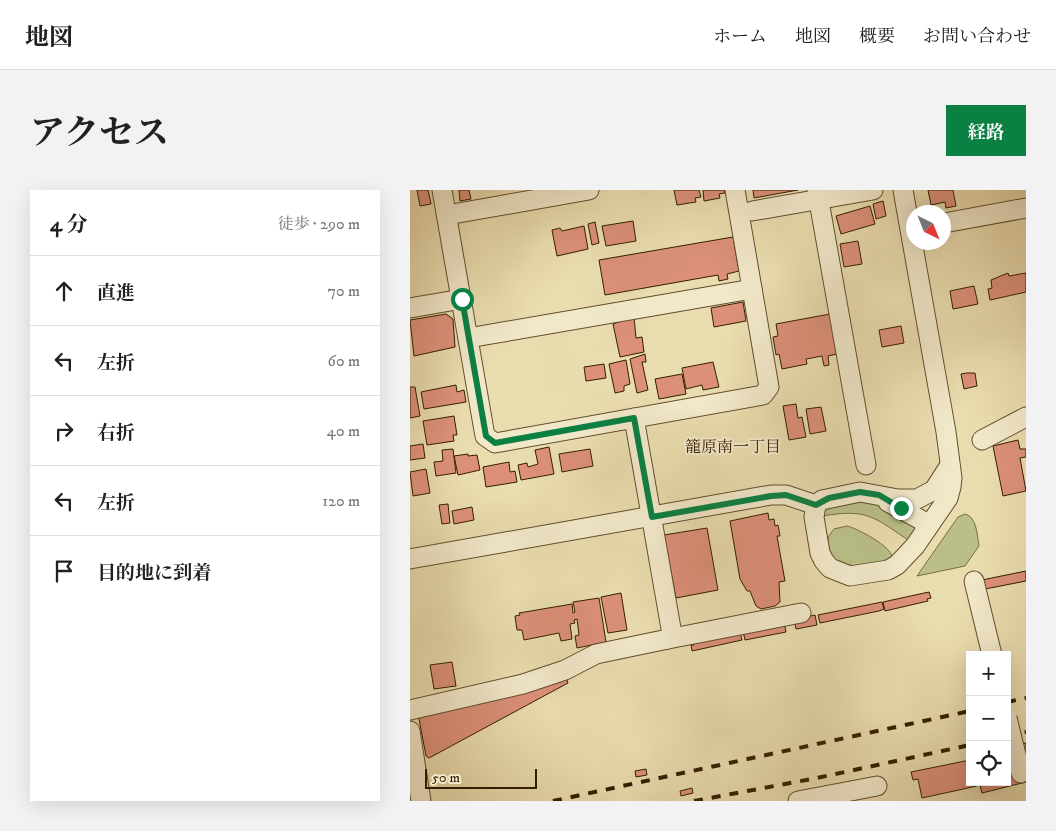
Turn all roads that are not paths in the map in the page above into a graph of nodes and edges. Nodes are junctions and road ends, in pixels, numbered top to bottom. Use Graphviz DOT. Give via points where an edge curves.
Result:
graph roads {
  1 [pos="442,190"];
  2 [pos="589,190"];
  3 [pos="735,190"];
  4 [pos="873,190"];
  5 [pos="903,190"];
  6 [pos="818,195"];
  7 [pos="907,205"];
  8 [pos="1026,208"];
  9 [pos="752,212"];
  10 [pos="447,215"];
  11 [pos="951,222"];
  12 [pos="916,250"];
  13 [pos="752,289"];
  14 [pos="462,299"];
  15 [pos="410,308"];
  16 [pos="468,338"];
  17 [pos="1026,417"];
  18 [pos="634,418"];
  19 [pos="982,440"];
  20 [pos="866,465"];
  21 [pos="950,465"];
  22 [pos="879,495"];
  23 [pos="816,505"];
  24 [pos="652,517"];
  25 [pos="926,530"];
  26 [pos="410,559"];
  27 [pos="974,581"];
  28 [pos="802,613"];
  29 [pos="668,640"];
  30 [pos="991,651"];
  31 [pos="410,710"];
  32 [pos="1011,728"];
  33 [pos="410,731"];
  34 [pos="1019,749"];
  35 [pos="412,755"];
  36 [pos="1021,773"];
  37 [pos="877,786"];
  38 [pos="421,801"];
  39 [pos="798,801"];
  1 -- 10 [label="street"];
  2 -- 10 [label="street"];
  3 -- 13 [label="street"];
  4 -- 6 [label="street"];
  5 -- 7 [label="street"];
  6 -- 9 [label="street"];
  6 -- 20 [label="street" via="846,385"];
  8 -- 11 [label="street"];
  10 -- 14 [label="street"];
  12 -- 21 [label="street"];
  13 -- 16 [label="street"];
  13 -- 18 [label="street" via="769,387 763,394"];
  14 -- 15 [label="street"];
  14 -- 16 [label="street"];
  16 -- 18 [label="street" via="486,436 495,443"];
  17 -- 19 [label="street"];
  18 -- 24 [label="street"];
  21 -- 22 [label="street" via="934,490 926,496 908,499"];
  21 -- 25 [label="street" via="948,498"];
  22 -- 23 [label="street" via="851,493"];
  22 -- 25 [label="street" via="922,521"];
  23 -- 24 [label="street" via="786,495 771,496"];
  23 -- 25 [label="street" via="814,517 820,553 830,568 850,576 888,570 897,565 907,557"];
  24 -- 26 [label="street"];
  24 -- 29 [label="street" via="672,634"];
  27 -- 30 [label="street"];
  28 -- 29 [label="street"];
  29 -- 31 [label="street" via="596,654 565,670 522,684"];
  32 -- 34 [label="street, bridge"];
  33 -- 35 [label="street"];
  34 -- 36 [label="street"];
  35 -- 38 [label="street"];
  37 -- 39 [label="street"];
}
